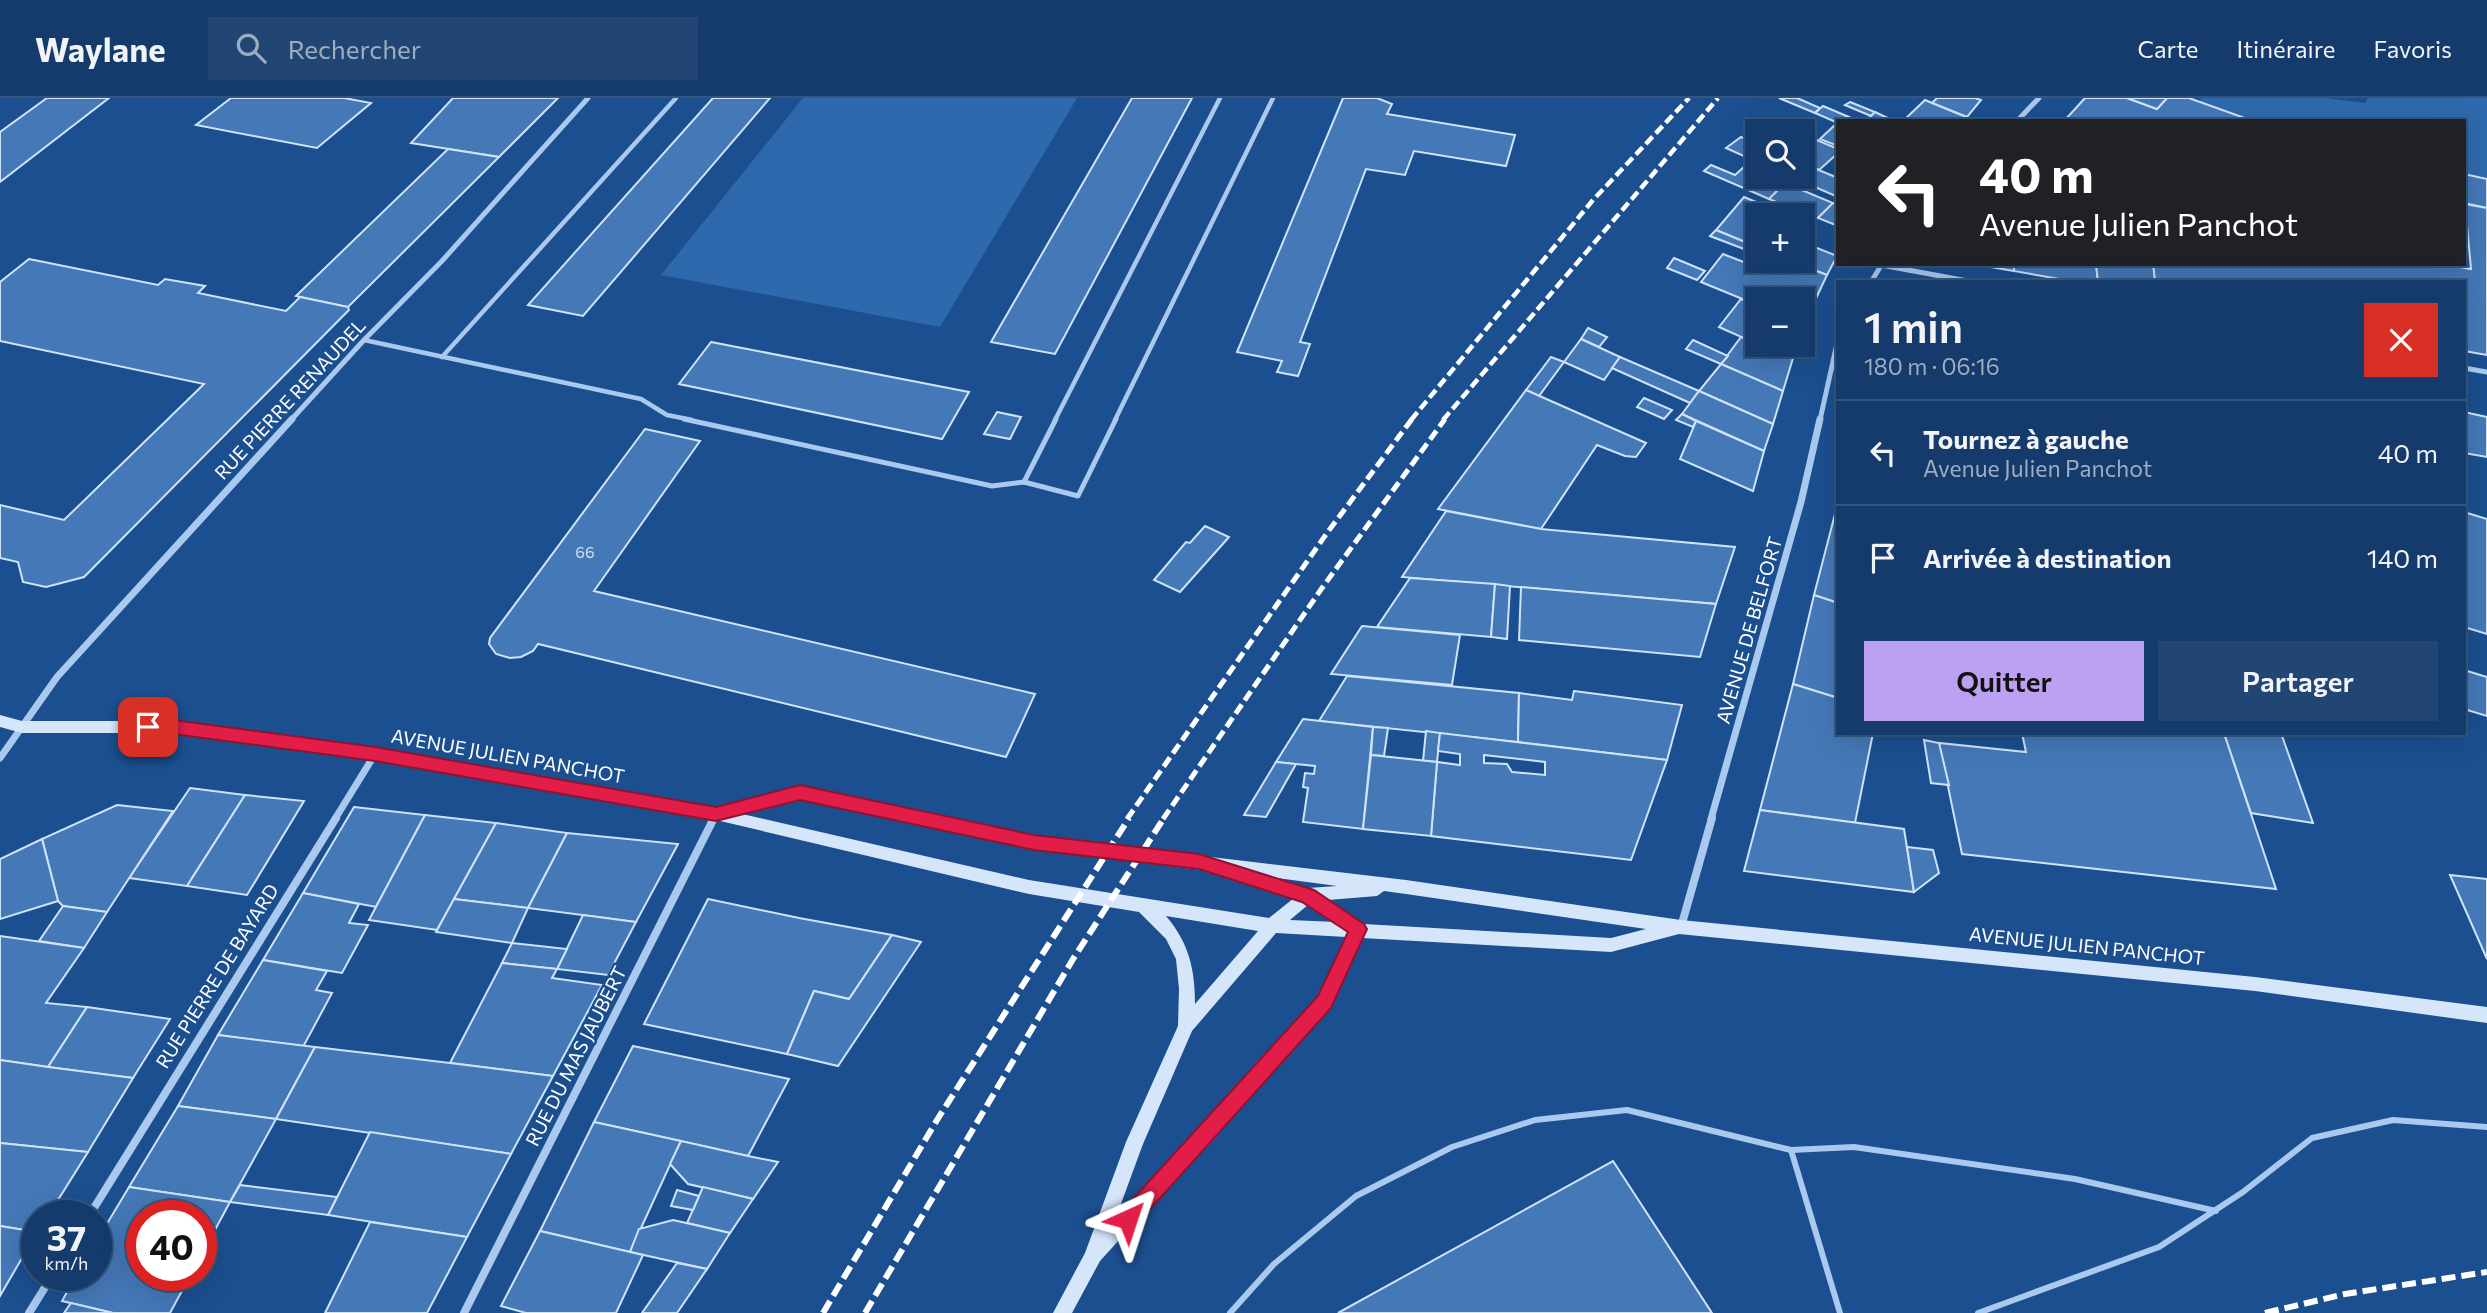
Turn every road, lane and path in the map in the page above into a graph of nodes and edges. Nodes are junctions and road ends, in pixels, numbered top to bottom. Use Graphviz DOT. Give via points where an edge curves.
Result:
graph roads {
  1 [pos="588,98"];
  2 [pos="676,98"];
  3 [pos="1220,98"];
  4 [pos="1273,98"];
  5 [pos="2039,98"];
  6 [pos="2019,119"];
  7 [pos="1886,266"];
  8 [pos="1962,280"];
  9 [pos="364,340"];
  10 [pos="1836,348"];
  11 [pos="442,357"];
  12 [pos="2466,368"];
  13 [pos="2487,372"];
  14 [pos="1024,482"];
  15 [pos="0,721"];
  16 [pos="22,727"];
  17 [pos="375,754"];
  18 [pos="0,758"];
  19 [pos="716,814"];
  20 [pos="1199,861"];
  21 [pos="1406,887"];
  22 [pos="1308,895"];
  23 [pos="1144,906"];
  24 [pos="1272,926"];
  25 [pos="1681,927"];
  26 [pos="1358,929"];
  27 [pos="2487,1015"];
  28 [pos="1186,1026"];
  29 [pos="2487,1128"];
  30 [pos="1791,1150"];
  31 [pos="99,1200"];
  32 [pos="2216,1211"];
  33 [pos="1092,1258"];
  34 [pos="43,1291"];
  35 [pos="29,1313"];
  36 [pos="464,1313"];
  37 [pos="1062,1313"];
  38 [pos="1230,1313"];
  39 [pos="1840,1313"];
  40 [pos="1978,1313"];
  1 -- 9 [label="street, RUE PIERRE RENAUDEL" via="442,261"];
  2 -- 11 [label="lane"];
  3 -- 14 [label="lane"];
  4 -- 14 [label="lane" via="1078,496"];
  5 -- 6 [label="street"];
  7 -- 8 [label="street"];
  9 -- 11 [label="lane"];
  9 -- 16 [label="street, RUE PIERRE RENAUDEL" via="57,677"];
  10 -- 25 [label="street, AVENUE DE BELFORT" via="1801,502"];
  11 -- 14 [label="lane" via="641,399 667,415 862,459 992,486"];
  12 -- 13 [label="street"];
  15 -- 16 [label="main road, AVENUE JULIEN PANCHOT"];
  16 -- 17 [label="main road, AVENUE JULIEN PANCHOT" via="173,727"];
  16 -- 18 [label="street, RUE PIERRE RENAUDEL"];
  17 -- 19 [label="main road, AVENUE JULIEN PANCHOT"];
  17 -- 31 [label="street, RUE PIERRE DE BAYARD"];
  19 -- 20 [label="main road, AVENUE JULIEN PANCHOT" via="800,792 1034,843"];
  19 -- 23 [label="main road, AVENUE JULIEN PANCHOT" via="1029,887"];
  19 -- 36 [label="street, RUE DU MAS JAUBERT"];
  20 -- 21 [label="main road, AVENUE JULIEN PANCHOT"];
  20 -- 22 [label="main road, AVENUE JULIEN PANCHOT"];
  21 -- 22 [label="main road, AVENUE JULIEN PANCHOT"];
  21 -- 25 [label="main road, AVENUE JULIEN PANCHOT"];
  22 -- 24 [label="main road"];
  22 -- 26 [label="main road, AVENUE JULIEN PANCHOT"];
  23 -- 24 [label="main road, AVENUE JULIEN PANCHOT"];
  23 -- 28 [label="main road" via="1175,935 1187,970"];
  24 -- 26 [label="main road, AVENUE JULIEN PANCHOT"];
  24 -- 28 [label="main road"];
  25 -- 26 [label="main road, AVENUE JULIEN PANCHOT" via="1611,945"];
  25 -- 27 [label="main road, AVENUE JULIEN PANCHOT" via="2256,984"];
  26 -- 33 [label="main road" via="1325,1002"];
  28 -- 33 [label="main road" via="1135,1142"];
  29 -- 32 [label="lane" via="2393,1120 2312,1138"];
  30 -- 32 [label="lane" via="1854,1147 2075,1179"];
  30 -- 38 [label="lane" via="1627,1110 1535,1120 1452,1147 1356,1196 1274,1264"];
  30 -- 39 [label="lane"];
  32 -- 40 [label="lane" via="2159,1247"];
  33 -- 37 [label="main road"];
  34 -- 35 [label="street"];
}
